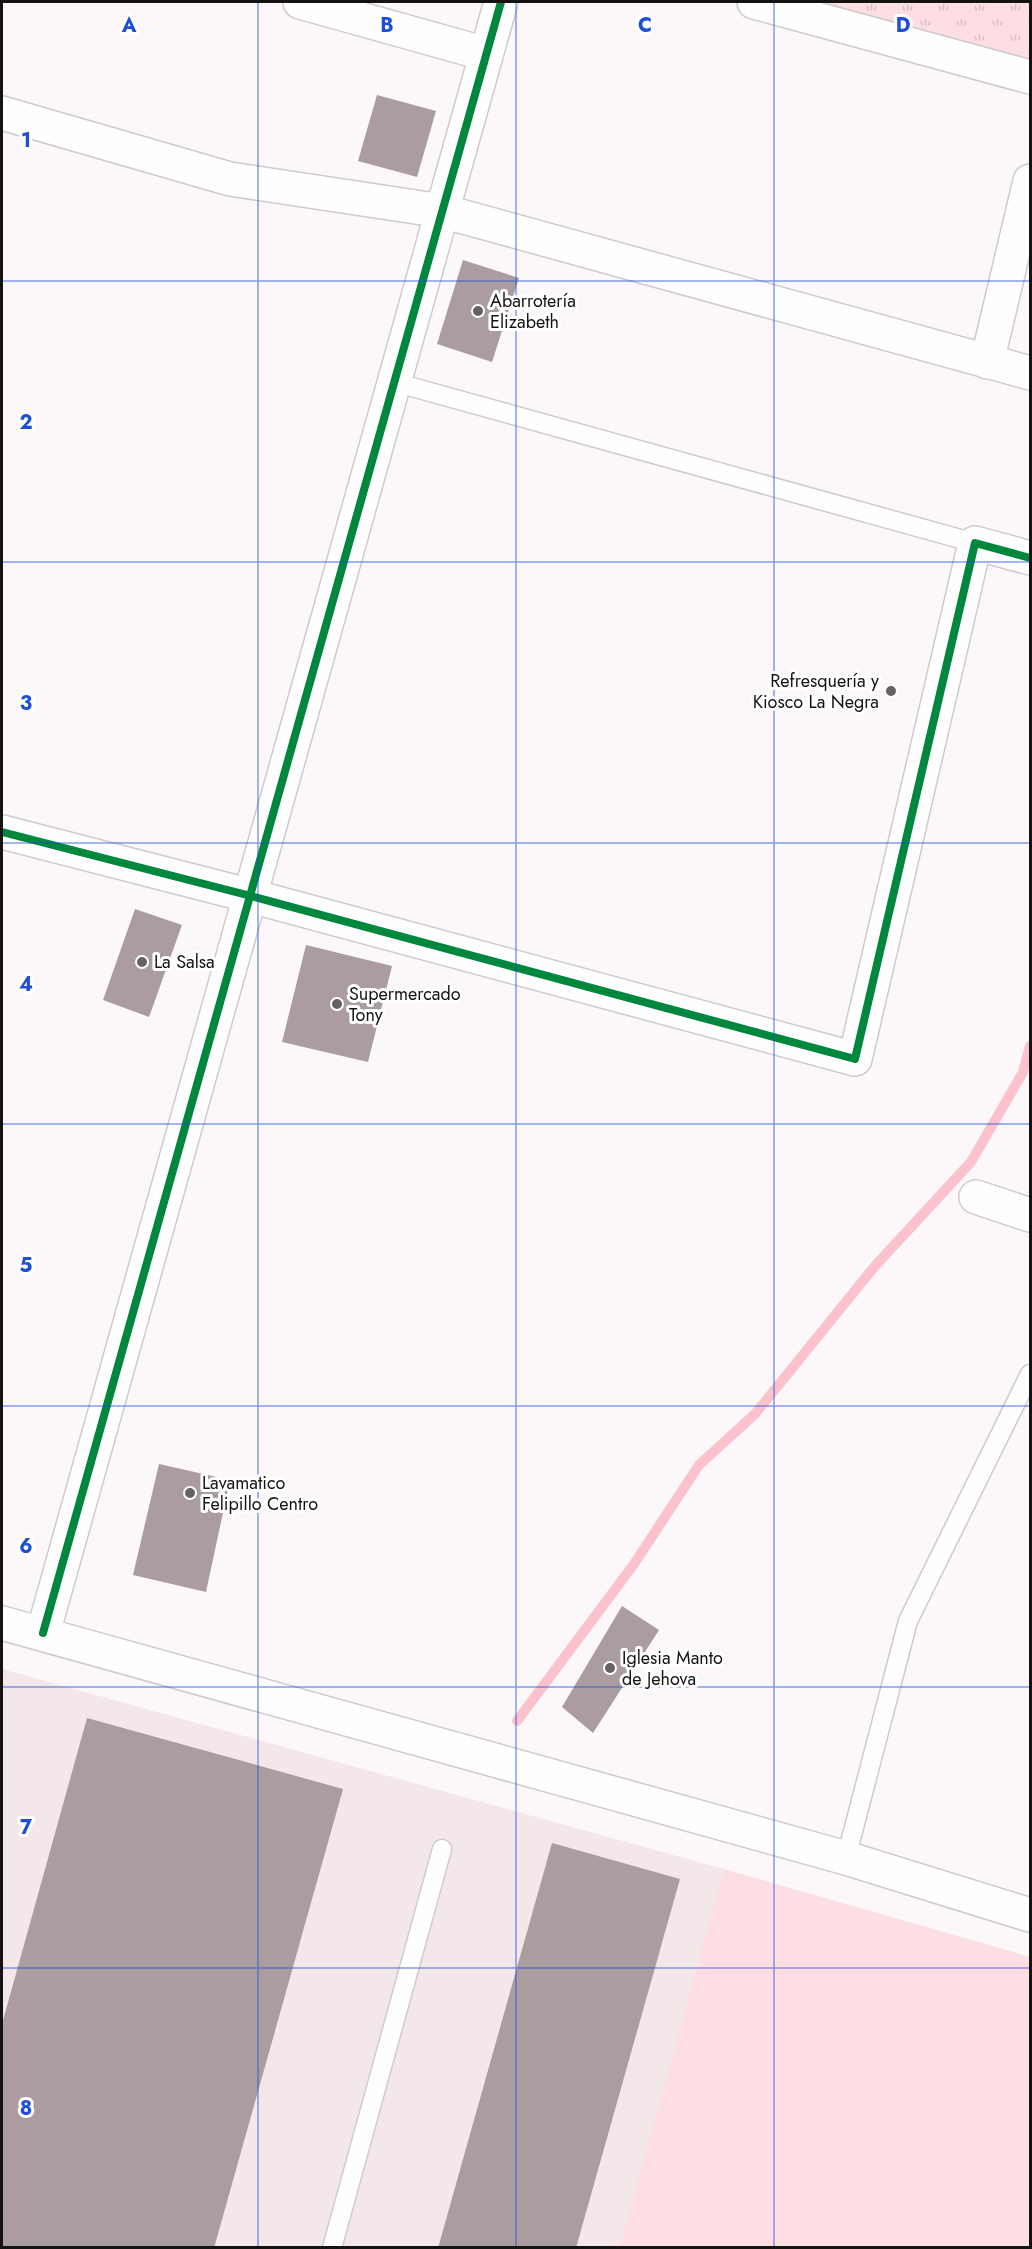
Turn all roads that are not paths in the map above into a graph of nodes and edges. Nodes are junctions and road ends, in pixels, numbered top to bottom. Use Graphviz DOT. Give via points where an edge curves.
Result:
graph roads {
  1 [pos="300,2"];
  2 [pos="501,2"];
  3 [pos="754,2"];
  4 [pos="486,54"];
  5 [pos="1030,77"];
  6 [pos="2,113"];
  7 [pos="1030,181"];
  8 [pos="442,211"];
  9 [pos="987,362"];
  10 [pos="1030,373"];
  11 [pos="394,382"];
  12 [pos="975,543"];
  13 [pos="1030,558"];
  14 [pos="2,832"];
  15 [pos="251,896"];
  16 [pos="976,1197"];
  17 [pos="1030,1215"];
  18 [pos="1030,1374"];
  19 [pos="2,1623"];
  20 [pos="43,1633"];
  21 [pos="442,1849"];
  22 [pos="846,1858"];
  23 [pos="1030,1915"];
  24 [pos="332,2247"];
  1 -- 4 [label="street"];
  2 -- 4 [label="street"];
  3 -- 5 [label="street"];
  4 -- 8 [label="street"];
  6 -- 8 [label="street" via="230,179"];
  7 -- 9 [label="street"];
  8 -- 9 [label="street"];
  8 -- 11 [label="street"];
  9 -- 10 [label="street"];
  11 -- 12 [label="lane"];
  11 -- 15 [label="street"];
  12 -- 13 [label="street"];
  12 -- 15 [label="street" via="855,1059"];
  14 -- 15 [label="street"];
  15 -- 20 [label="street"];
  16 -- 17 [label="street"];
  18 -- 22 [label="lane" via="908,1621"];
  19 -- 20 [label="street"];
  20 -- 22 [label="street"];
  21 -- 24 [label="lane"];
  22 -- 23 [label="street"];
}
